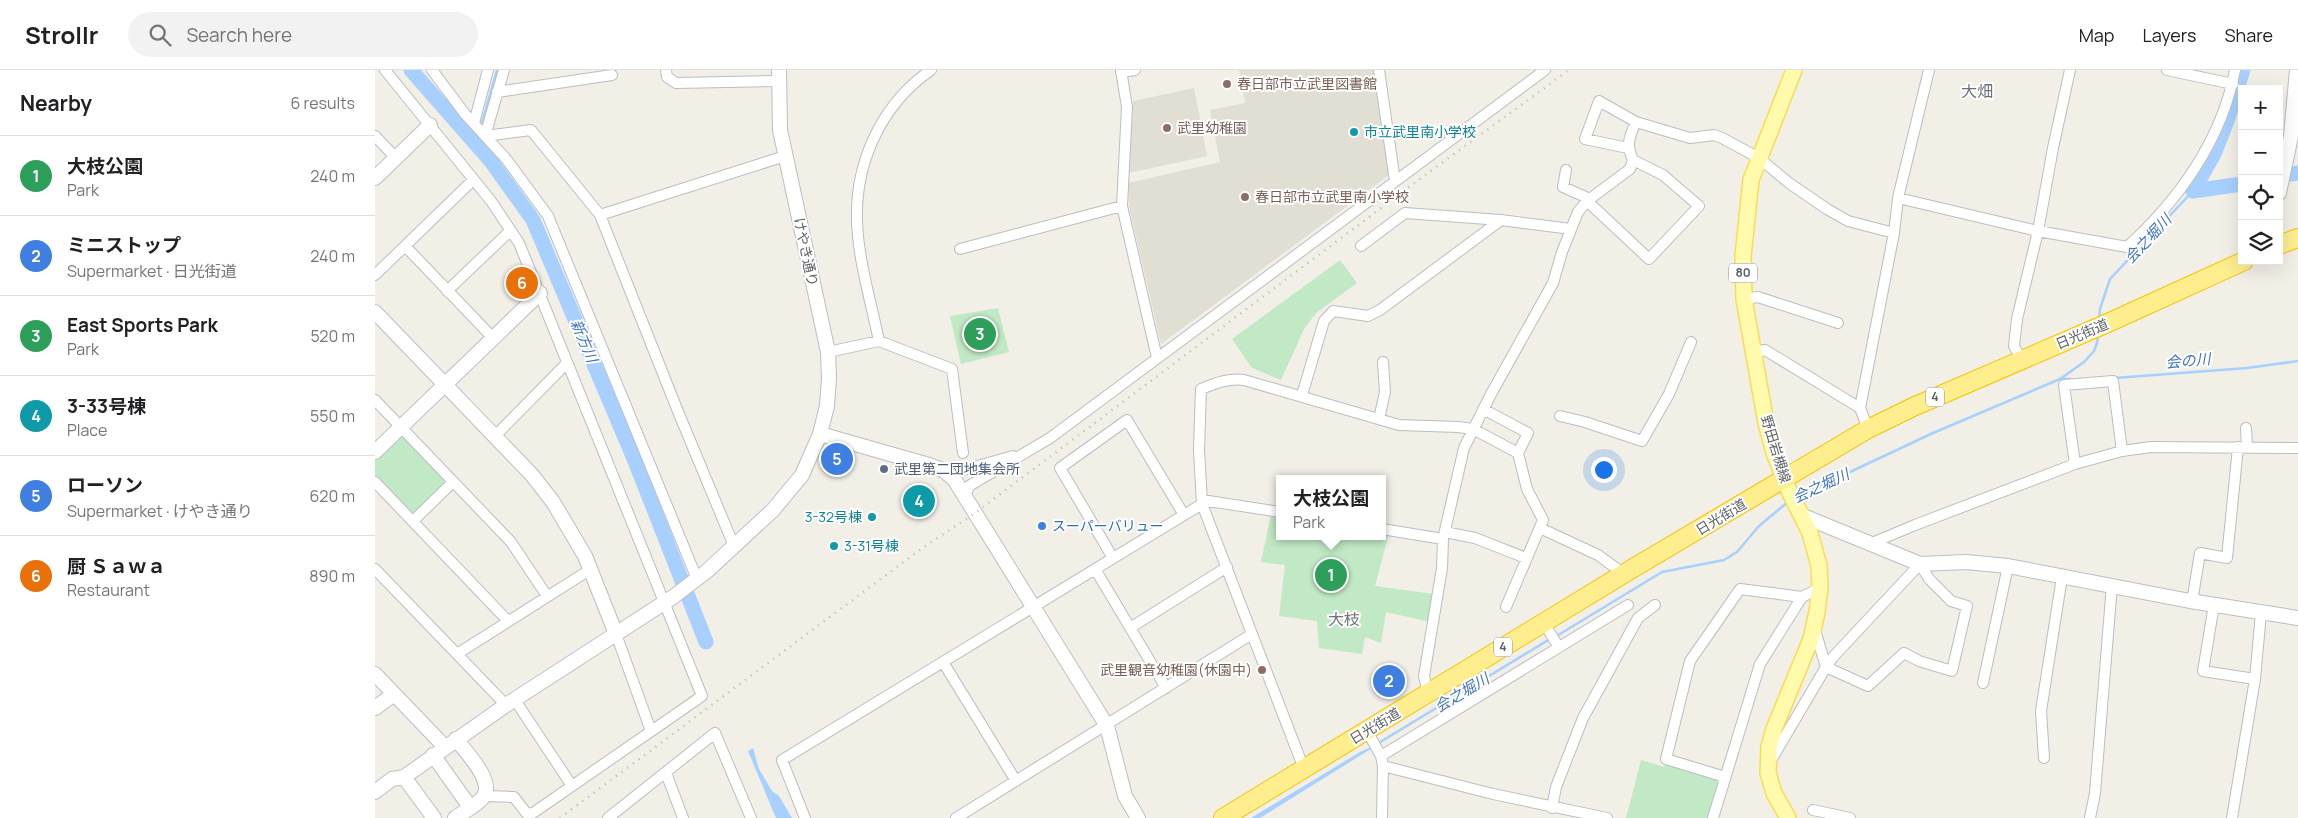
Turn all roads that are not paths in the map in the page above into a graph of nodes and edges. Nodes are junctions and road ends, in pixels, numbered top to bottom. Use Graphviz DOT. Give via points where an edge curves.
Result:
graph roads {
  1 [pos="385,70"];
  2 [pos="432,70"];
  3 [pos="489,70"];
  4 [pos="504,70"];
  5 [pos="666,70"];
  6 [pos="931,70"];
  7 [pos="1135,70"];
  8 [pos="1379,70"];
  9 [pos="1545,70"];
  10 [pos="1794,70"];
  11 [pos="1929,70"];
  12 [pos="2070,70"];
  13 [pos="2167,70"];
  14 [pos="2235,70"];
  15 [pos="2297,70"];
  16 [pos="1121,71"];
  17 [pos="587,74"];
  18 [pos="612,75"];
  19 [pos="778,75"];
  20 [pos="2233,84"];
  21 [pos="497,92"];
  22 [pos="1636,122"];
  23 [pos="474,123"];
  24 [pos="430,125"];
  25 [pos="375,136"];
  26 [pos="485,136"];
  27 [pos="1628,148"];
  28 [pos="785,156"];
  29 [pos="396,158"];
  30 [pos="1759,158"];
  31 [pos="1633,160"];
  32 [pos="1566,170"];
  33 [pos="2283,175"];
  34 [pos="375,178"];
  35 [pos="472,181"];
  36 [pos="1395,181"];
  37 [pos="1898,198"];
  38 [pos="1588,200"];
  39 [pos="1122,206"];
  40 [pos="599,215"];
  41 [pos="1501,220"];
  42 [pos="1571,229"];
  43 [pos="510,231"];
  44 [pos="2038,231"];
  45 [pos="1894,234"];
  46 [pos="2298,238"];
  47 [pos="2283,244"];
  48 [pos="1361,246"];
  49 [pos="406,247"];
  50 [pos="960,249"];
  51 [pos="2238,263"];
  52 [pos="375,275"];
  53 [pos="447,291"];
  54 [pos="540,293"];
  55 [pos="1744,299"];
  56 [pos="375,312"];
  57 [pos="1838,323"];
  58 [pos="494,339"];
  59 [pos="879,340"];
  60 [pos="1691,342"];
  61 [pos="828,352"];
  62 [pos="1753,352"];
  63 [pos="1157,358"];
  64 [pos="2021,359"];
  65 [pos="1383,362"];
  66 [pos="567,363"];
  67 [pos="445,384"];
  68 [pos="1302,395"];
  69 [pos="375,400"];
  70 [pos="1860,408"];
  71 [pos="1483,409"];
  72 [pos="1560,416"];
  73 [pos="1379,419"];
  74 [pos="401,427"];
  75 [pos="2246,428"];
  76 [pos="1869,429"];
  77 [pos="1473,430"];
  78 [pos="820,434"];
  79 [pos="495,436"];
  80 [pos="2243,447"];
  81 [pos="2298,448"];
  82 [pos="1031,450"];
  83 [pos="2122,451"];
  84 [pos="375,452"];
  85 [pos="963,453"];
  86 [pos="1518,453"];
  87 [pos="2075,464"];
  88 [pos="949,474"];
  89 [pos="375,482"];
  90 [pos="453,482"];
  91 [pos="965,497"];
  92 [pos="1794,499"];
  93 [pos="1202,502"];
  94 [pos="1276,511"];
  95 [pos="1184,515"];
  96 [pos="413,521"];
  97 [pos="1540,528"];
  98 [pos="1386,529"];
  99 [pos="1444,535"];
  100 [pos="1872,543"];
  101 [pos="734,546"];
  102 [pos="1113,558"];
  103 [pos="1526,558"];
  104 [pos="1920,564"];
  105 [pos="2008,566"];
  106 [pos="1227,567"];
  107 [pos="375,569"];
  108 [pos="591,569"];
  109 [pos="1095,569"];
  110 [pos="1624,574"];
  111 [pos="2062,577"];
  112 [pos="694,581"];
  113 [pos="2112,585"];
  114 [pos="1820,588"];
  115 [pos="547,596"];
  116 [pos="1802,598"];
  117 [pos="668,600"];
  118 [pos="2192,602"];
  119 [pos="1628,605"];
  120 [pos="1655,605"];
  121 [pos="2214,605"];
  122 [pos="1034,606"];
  123 [pos="1506,608"];
  124 [pos="2261,613"];
  125 [pos="2298,618"];
  126 [pos="508,621"];
  127 [pos="1547,627"];
  128 [pos="1814,627"];
  129 [pos="1130,628"];
  130 [pos="616,634"];
  131 [pos="1252,634"];
  132 [pos="1558,645"];
  133 [pos="457,654"];
  134 [pos="943,662"];
  135 [pos="1826,667"];
  136 [pos="375,674"];
  137 [pos="2255,679"];
  138 [pos="1983,683"];
  139 [pos="1167,688"];
  140 [pos="394,694"];
  141 [pos="1428,694"];
  142 [pos="510,702"];
  143 [pos="375,708"];
  144 [pos="1107,726"];
  145 [pos="651,731"];
  146 [pos="1369,736"];
  147 [pos="450,743"];
  148 [pos="433,755"];
  149 [pos="1381,758"];
  150 [pos="2044,758"];
  151 [pos="1768,765"];
  152 [pos="1304,769"];
  153 [pos="666,773"];
  154 [pos="1725,777"];
  155 [pos="404,778"];
  156 [pos="1016,781"];
  157 [pos="572,786"];
  158 [pos="375,792"];
  159 [pos="484,796"];
  160 [pos="470,807"];
  161 [pos="1552,808"];
  162 [pos="1813,810"];
  163 [pos="434,818"];
  164 [pos="455,818"];
  165 [pos="608,818"];
  166 [pos="683,818"];
  167 [pos="751,818"];
  168 [pos="805,818"];
  169 [pos="956,818"];
  170 [pos="1138,818"];
  171 [pos="1223,818"];
  172 [pos="1382,818"];
  173 [pos="1607,818"];
  174 [pos="1713,818"];
  175 [pos="1788,818"];
  176 [pos="1850,818"];
  177 [pos="2091,818"];
  178 [pos="2232,818"];
  1 -- 24 [label="street"];
  2 -- 23 [label="street"];
  3 -- 23 [label="street"];
  4 -- 21 [label="street"];
  5 -- 19 [label="street" via="667,77 675,83"];
  6 -- 59 [label="street" via="908,88 884,118 866,155 858,182 857,235"];
  7 -- 16 [label="street"];
  8 -- 36 [label="street"];
  9 -- 36 [label="street"];
  10 -- 30 [label="main road, 野田岩槻線 / 80"];
  11 -- 37 [label="street"];
  12 -- 44 [label="street"];
  13 -- 20 [label="street"];
  14 -- 20 [label="street"];
  15 -- 33 [label="street" via="2291,136"];
  16 -- 39 [label="street" via="1127,107"];
  17 -- 18 [label="street"];
  17 -- 21 [label="street"];
  19 -- 28 [label="street, けやき通り" via="778,113"];
  20 -- 44 [label="street" via="2208,149 2167,208 2127,247"];
  21 -- 26 [label="street"];
  22 -- 27 [label="street"];
  22 -- 27 [label="street" via="1599,101 1585,139"];
  22 -- 30 [label="street" via="1690,138 1714,135"];
  23 -- 26 [label="street"];
  24 -- 29 [label="street"];
  24 -- 35 [label="street"];
  25 -- 29 [label="street"];
  26 -- 40 [label="street" via="531,130"];
  26 -- 112 [label="street" via="548,216"];
  27 -- 31 [label="street"];
  28 -- 40 [label="street"];
  28 -- 61 [label="street, けやき通り"];
  29 -- 34 [label="street"];
  30 -- 45 [label="street" via="1789,183 1848,221"];
  30 -- 55 [label="main road, 野田岩槻線 / 80" via="1751,180 1743,256"];
  31 -- 38 [label="street" via="1630,169"];
  31 -- 38 [label="street" via="1663,175 1699,206 1649,259"];
  32 -- 38 [label="street" via="1563,186"];
  35 -- 43 [label="street" via="491,201"];
  35 -- 49 [label="street"];
  36 -- 63 [label="street"];
  37 -- 44 [label="street"];
  37 -- 45 [label="street"];
  38 -- 42 [label="street" via="1577,212"];
  39 -- 50 [label="street"];
  39 -- 63 [label="street"];
  40 -- 101 [label="street"];
  41 -- 42 [label="street"];
  41 -- 48 [label="street" via="1405,213"];
  41 -- 68 [label="street" via="1369,316 1333,311 1324,321"];
  42 -- 71 [label="street" via="1549,290"];
  43 -- 53 [label="street"];
  43 -- 54 [label="street" via="519,243"];
  44 -- 64 [label="street" via="2017,318 2014,346"];
  45 -- 70 [label="street"];
  46 -- 47 [label="highway"];
  49 -- 52 [label="street"];
  49 -- 53 [label="street"];
  51 -- 64 [label="highway, 日光街道 / 4"];
  53 -- 58 [label="street"];
  54 -- 58 [label="street"];
  54 -- 66 [label="street"];
  55 -- 57 [label="street" via="1758,297"];
  55 -- 62 [label="main road, 野田岩槻線 / 80"];
  56 -- 67 [label="street"];
  58 -- 67 [label="street"];
  59 -- 61 [label="street"];
  59 -- 85 [label="street" via="952,369"];
  60 -- 72 [label="street" via="1669,394 1643,441"];
  61 -- 78 [label="street, けやき通り" via="827,406"];
  62 -- 70 [label="street" via="1765,350"];
  62 -- 92 [label="main road, 野田岩槻線 / 80" via="1766,423"];
  63 -- 82 [label="street"];
  64 -- 76 [label="highway, 日光街道 / 4"];
  65 -- 73 [label="street" via="1385,392"];
  66 -- 79 [label="street"];
  66 -- 117 [label="street"];
  67 -- 74 [label="street"];
  67 -- 79 [label="street"];
  68 -- 73 [label="street"];
  68 -- 93 [label="street" via="1233,379 1201,389 1199,450"];
  69 -- 74 [label="street"];
  70 -- 76 [label="street"];
  71 -- 77 [label="street"];
  71 -- 86 [label="street" via="1528,433"];
  73 -- 77 [label="street" via="1399,425"];
  74 -- 84 [label="street"];
  74 -- 90 [label="street"];
  75 -- 80 [label="street"];
  76 -- 92 [label="highway, 日光街道 / 4"];
  77 -- 86 [label="street"];
  77 -- 99 [label="street" via="1458,469"];
  78 -- 88 [label="street" via="929,465"];
  78 -- 101 [label="street, けやき通り" via="802,475 788,494"];
  79 -- 108 [label="street" via="553,502"];
  80 -- 81 [label="street"];
  80 -- 83 [label="street" via="2151,447"];
  80 -- 118 [label="street" via="2227,558 2200,553"];
  82 -- 88 [label="street"];
  82 -- 91 [label="street" via="969,486"];
  83 -- 87 [label="street"];
  83 -- 87 [label="street" via="2113,381 2064,385"];
  86 -- 97 [label="street" via="1527,489 1543,520"];
  87 -- 100 [label="street"];
  88 -- 91 [label="street"];
  89 -- 96 [label="street"];
  90 -- 96 [label="street"];
  90 -- 115 [label="street" via="511,542"];
  91 -- 122 [label="street"];
  92 -- 100 [label="street"];
  92 -- 110 [label="highway, 日光街道 / 4"];
  92 -- 114 [label="main road, 野田岩槻線 / 80" via="1816,550"];
  93 -- 94 [label="street"];
  93 -- 95 [label="street"];
  93 -- 106 [label="street"];
  95 -- 102 [label="street"];
  95 -- 102 [label="street" via="1127,420 1060,468"];
  96 -- 126 [label="street"];
  97 -- 103 [label="street"];
  97 -- 110 [label="street" via="1598,555"];
  98 -- 99 [label="street"];
  99 -- 103 [label="street" via="1475,538"];
  99 -- 141 [label="street" via="1442,568 1424,676"];
  100 -- 104 [label="street"];
  101 -- 112 [label="street, けやき通り"];
  102 -- 109 [label="street"];
  103 -- 123 [label="street"];
  104 -- 105 [label="street" via="1966,562"];
  104 -- 135 [label="street"];
  104 -- 135 [label="street" via="1929,579 1951,601 1967,606 1952,671 1904,653 1868,686"];
  105 -- 111 [label="street"];
  105 -- 138 [label="street"];
  106 -- 129 [label="street"];
  106 -- 131 [label="street"];
  107 -- 133 [label="street"];
  108 -- 115 [label="street"];
  108 -- 130 [label="street"];
  109 -- 122 [label="street"];
  109 -- 129 [label="street"];
  110 -- 127 [label="highway, 日光街道 / 4"];
  111 -- 113 [label="street"];
  111 -- 150 [label="street" via="2041,711"];
  112 -- 117 [label="street, けやき通り"];
  113 -- 118 [label="street"];
  113 -- 177 [label="street"];
  114 -- 116 [label="street"];
  114 -- 128 [label="main road, 野田岩槻線 / 80"];
  115 -- 126 [label="street"];
  116 -- 154 [label="street" via="1760,664"];
  116 -- 154 [label="street" via="1740,589 1690,660 1666,759"];
  117 -- 130 [label="street, けやき通り"];
  117 -- 145 [label="street" via="701,696"];
  118 -- 121 [label="street"];
  119 -- 132 [label="street"];
  120 -- 161 [label="street" via="1638,618 1583,718 1556,787"];
  121 -- 124 [label="street"];
  121 -- 137 [label="street" via="2203,672"];
  122 -- 134 [label="street"];
  122 -- 144 [label="street"];
  124 -- 125 [label="street"];
  124 -- 137 [label="street"];
  126 -- 133 [label="street"];
  127 -- 132 [label="street"];
  127 -- 141 [label="highway, 日光街道 / 4"];
  128 -- 135 [label="street"];
  128 -- 151 [label="main road, 野田岩槻線 / 80" via="1774,728"];
  129 -- 139 [label="street"];
  130 -- 142 [label="street, けやき通り"];
  130 -- 145 [label="street"];
  131 -- 139 [label="street"];
  131 -- 152 [label="street"];
  132 -- 149 [label="street"];
  133 -- 142 [label="street"];
  134 -- 156 [label="street"];
  134 -- 168 [label="street" via="782,760"];
  135 -- 151 [label="street"];
  136 -- 140 [label="street"];
  137 -- 178 [label="street"];
  139 -- 144 [label="street"];
  140 -- 143 [label="street"];
  140 -- 147 [label="street"];
  141 -- 146 [label="highway, 日光街道 / 4"];
  142 -- 147 [label="street, けやき通り"];
  142 -- 157 [label="street"];
  144 -- 156 [label="street"];
  144 -- 170 [label="street" via="1125,796"];
  145 -- 157 [label="street"];
  146 -- 149 [label="street"];
  146 -- 152 [label="highway, 日光街道 / 4"];
  147 -- 148 [label="street, けやき通り"];
  147 -- 159 [label="street" via="485,780"];
  148 -- 155 [label="street, けやき通り"];
  148 -- 160 [label="street"];
  149 -- 161 [label="street"];
  149 -- 172 [label="street"];
  151 -- 175 [label="main road, 野田岩槻線 / 80" via="1774,792"];
  152 -- 171 [label="highway, 日光街道 / 4"];
  153 -- 165 [label="street"];
  153 -- 166 [label="street"];
  153 -- 167 [label="street" via="715,732"];
  154 -- 174 [label="street"];
  155 -- 158 [label="street, けやき通り" via="392,779"];
  155 -- 163 [label="street"];
  156 -- 169 [label="street"];
  157 -- 159 [label="street" via="527,814 514,796"];
  159 -- 160 [label="street"];
  160 -- 164 [label="street"];
  161 -- 173 [label="street"];
  162 -- 176 [label="street"];
}
